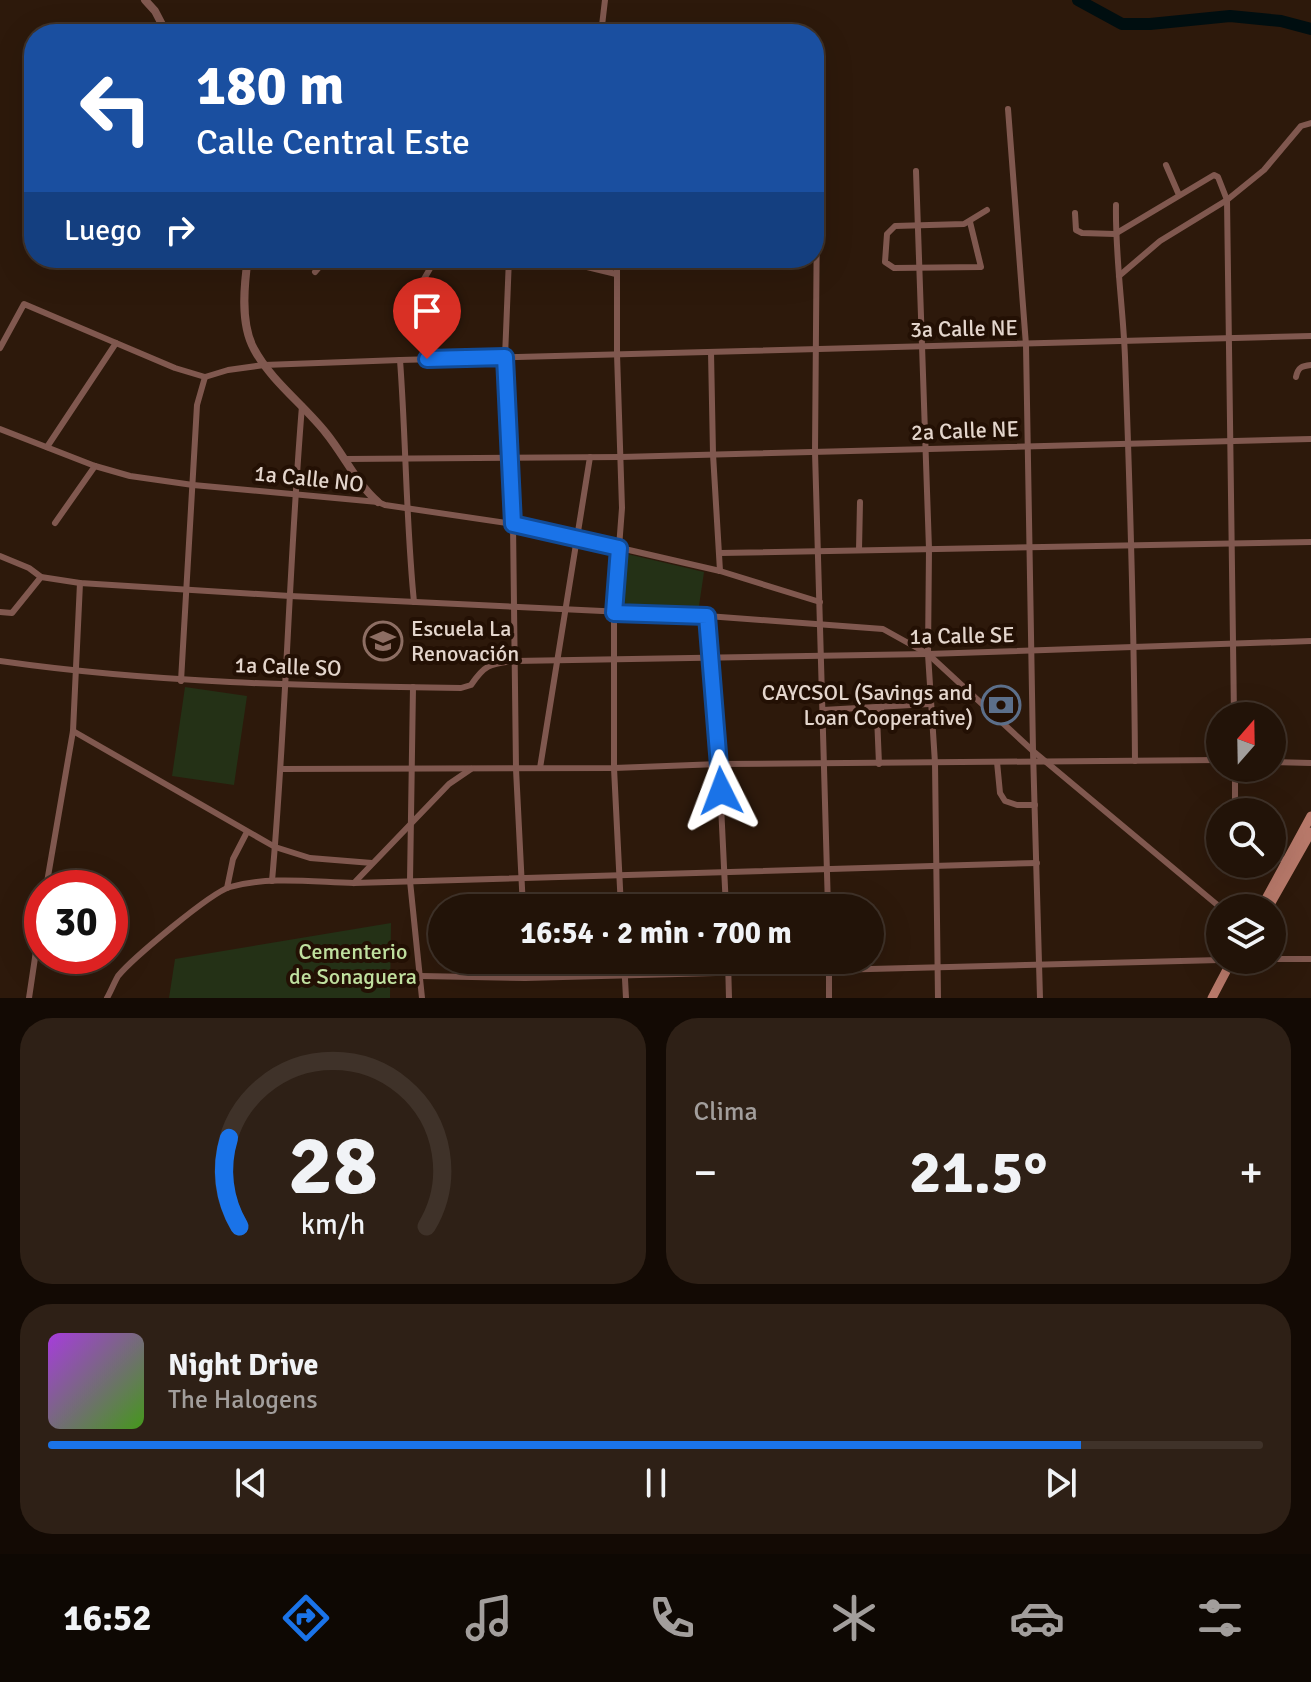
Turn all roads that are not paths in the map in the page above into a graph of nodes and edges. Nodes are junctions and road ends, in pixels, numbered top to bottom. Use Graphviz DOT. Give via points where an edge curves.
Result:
graph roads {
  1 [pos="145,0"];
  2 [pos="605,0"];
  3 [pos="162,24"];
  4 [pos="602,24"];
  5 [pos="1008,109"];
  6 [pos="1311,123"];
  7 [pos="1166,165"];
  8 [pos="916,171"];
  9 [pos="1179,195"];
  10 [pos="1227,200"];
  11 [pos="1116,205"];
  12 [pos="987,210"];
  13 [pos="1075,213"];
  14 [pos="970,222"];
  15 [pos="918,225"];
  16 [pos="1115,234"];
  17 [pos="246,268"];
  18 [pos="318,268"];
  19 [pos="430,268"];
  20 [pos="509,268"];
  21 [pos="591,268"];
  22 [pos="616,268"];
  23 [pos="815,268"];
  24 [pos="919,268"];
  25 [pos="315,272"];
  26 [pos="616,274"];
  27 [pos="1119,276"];
  28 [pos="424,279"];
  29 [pos="1311,336"];
  30 [pos="1227,339"];
  31 [pos="1125,342"];
  32 [pos="116,343"];
  33 [pos="1026,345"];
  34 [pos="922,346"];
  35 [pos="0,348"];
  36 [pos="814,349"];
  37 [pos="711,352"];
  38 [pos="617,354"];
  39 [pos="505,357"];
  40 [pos="400,360"];
  41 [pos="264,365"];
  42 [pos="1311,365"];
  43 [pos="205,377"];
  44 [pos="1296,377"];
  45 [pos="302,406"];
  46 [pos="0,429"];
  47 [pos="1311,439"];
  48 [pos="1229,441"];
  49 [pos="1128,443"];
  50 [pos="1027,446"];
  51 [pos="47,447"];
  52 [pos="926,449"];
  53 [pos="815,452"];
  54 [pos="713,454"];
  55 [pos="510,457"];
  56 [pos="590,457"];
  57 [pos="621,457"];
  58 [pos="407,458"];
  59 [pos="345,459"];
  60 [pos="95,466"];
  61 [pos="193,485"];
  62 [pos="295,494"];
  63 [pos="378,502"];
  64 [pos="860,502"];
  65 [pos="408,509"];
  66 [pos="55,523"];
  67 [pos="513,524"];
  68 [pos="577,538"];
  69 [pos="1311,542"];
  70 [pos="1231,543"];
  71 [pos="1132,545"];
  72 [pos="1029,547"];
  73 [pos="619,548"];
  74 [pos="929,549"];
  75 [pos="859,550"];
  76 [pos="819,551"];
  77 [pos="720,553"];
  78 [pos="0,556"];
  79 [pos="720,571"];
  80 [pos="41,577"];
  81 [pos="80,583"];
  82 [pos="186,590"];
  83 [pos="290,596"];
  84 [pos="414,602"];
  85 [pos="820,602"];
  86 [pos="515,608"];
  87 [pos="564,611"];
  88 [pos="0,612"];
  89 [pos="614,613"];
  90 [pos="707,616"];
  91 [pos="821,624"];
  92 [pos="1311,641"];
  93 [pos="1232,644"];
  94 [pos="1134,648"];
  95 [pos="1031,651"];
  96 [pos="928,654"];
  97 [pos="822,656"];
  98 [pos="712,658"];
  99 [pos="614,660"];
  100 [pos="0,661"];
  101 [pos="514,661"];
  102 [pos="559,661"];
  103 [pos="77,673"];
  104 [pos="181,681"];
  105 [pos="285,683"];
  106 [pos="413,687"];
  107 [pos="1234,702"];
  108 [pos="929,704"];
  109 [pos="882,707"];
  110 [pos="823,710"];
  111 [pos="73,731"];
  112 [pos="1033,751"];
  113 [pos="1206,760"];
  114 [pos="1135,761"];
  115 [pos="997,762"];
  116 [pos="1033,762"];
  117 [pos="1047,762"];
  118 [pos="1286,762"];
  119 [pos="935,763"];
  120 [pos="1311,763"];
  121 [pos="719,764"];
  122 [pos="824,764"];
  123 [pos="879,764"];
  124 [pos="411,768"];
  125 [pos="540,768"];
  126 [pos="614,768"];
  127 [pos="282,769"];
  128 [pos="471,769"];
  129 [pos="516,769"];
  130 [pos="1035,805"];
  131 [pos="1311,816"];
  132 [pos="410,827"];
  133 [pos="247,832"];
  134 [pos="1311,832"];
  135 [pos="275,847"];
  136 [pos="1306,852"];
  137 [pos="1287,860"];
  138 [pos="372,863"];
  139 [pos="1037,863"];
  140 [pos="935,865"];
  141 [pos="827,867"];
  142 [pos="49,870"];
  143 [pos="725,871"];
  144 [pos="619,874"];
  145 [pos="522,878"];
  146 [pos="272,881"];
  147 [pos="410,881"];
  148 [pos="354,883"];
  149 [pos="227,888"];
  150 [pos="523,894"];
  151 [pos="620,894"];
  152 [pos="726,894"];
  153 [pos="828,894"];
  154 [pos="1269,894"];
  155 [pos="1278,894"];
  156 [pos="1206,895"];
  157 [pos="1286,959"];
  158 [pos="1311,959"];
  159 [pos="1206,960"];
  160 [pos="1039,966"];
  161 [pos="938,968"];
  162 [pos="884,969"];
  163 [pos="33,974"];
  164 [pos="525,974"];
  165 [pos="729,974"];
  166 [pos="829,974"];
  167 [pos="1228,974"];
  168 [pos="421,976"];
  169 [pos="625,976"];
  170 [pos="525,978"];
  171 [pos="29,998"];
  172 [pos="107,998"];
  173 [pos="422,998"];
  174 [pos="626,998"];
  175 [pos="729,998"];
  176 [pos="829,998"];
  177 [pos="938,998"];
  178 [pos="1040,998"];
  179 [pos="1215,998"];
  1 -- 3 [label="street"];
  2 -- 4 [label="street"];
  5 -- 33 [label="street"];
  6 -- 10 [label="street" via="1301,126 1264,170"];
  7 -- 9 [label="street"];
  8 -- 15 [label="street"];
  9 -- 10 [label="street" via="1214,175"];
  9 -- 16 [label="street"];
  10 -- 27 [label="street" via="1160,241"];
  10 -- 30 [label="street"];
  11 -- 16 [label="street"];
  12 -- 14 [label="street"];
  13 -- 16 [label="street" via="1076,230"];
  14 -- 15 [label="street"];
  14 -- 24 [label="street" via="981,267"];
  15 -- 24 [label="street"];
  15 -- 24 [label="street" via="889,229 885,262"];
  16 -- 27 [label="street"];
  17 -- 41 [label="street" via="246,330"];
  18 -- 25 [label="street"];
  19 -- 28 [label="street"];
  20 -- 39 [label="street"];
  21 -- 26 [label="street"];
  22 -- 26 [label="street"];
  23 -- 36 [label="street"];
  24 -- 34 [label="street"];
  26 -- 38 [label="street"];
  27 -- 31 [label="street"];
  29 -- 30 [label="street, 3a Calle NE"];
  30 -- 31 [label="street, 3a Calle NE"];
  30 -- 48 [label="street"];
  31 -- 33 [label="street, 3a Calle NE"];
  31 -- 49 [label="street"];
  32 -- 35 [label="street" via="24,304"];
  32 -- 43 [label="street"];
  32 -- 51 [label="street"];
  33 -- 34 [label="street, 3a Calle NE"];
  33 -- 50 [label="street"];
  34 -- 36 [label="street, 3a Calle NE"];
  34 -- 52 [label="street"];
  36 -- 37 [label="street, 3a Calle NE"];
  36 -- 53 [label="street"];
  37 -- 38 [label="street, 3a Calle NE"];
  37 -- 54 [label="street"];
  38 -- 39 [label="street, 3a Calle NE"];
  38 -- 57 [label="street"];
  39 -- 40 [label="street, 3a Calle NE"];
  39 -- 55 [label="street"];
  40 -- 41 [label="street, 3a Calle NE"];
  40 -- 58 [label="street"];
  41 -- 43 [label="street, 3a Calle NE"];
  41 -- 45 [label="street"];
  42 -- 44 [label="street" via="1302,366"];
  43 -- 61 [label="street" via="197,405"];
  45 -- 59 [label="street"];
  45 -- 62 [label="street"];
  46 -- 51 [label="street, 1a Calle NO"];
  47 -- 48 [label="street, 2a Calle NE"];
  48 -- 49 [label="street, 2a Calle NE"];
  48 -- 70 [label="street"];
  49 -- 50 [label="street, 2a Calle NE"];
  49 -- 71 [label="street"];
  50 -- 52 [label="street, 2a Calle NE"];
  50 -- 72 [label="street"];
  51 -- 60 [label="street, 1a Calle NO"];
  52 -- 53 [label="street, 2a Calle NE"];
  52 -- 74 [label="street"];
  53 -- 54 [label="street, 2a Calle NE"];
  53 -- 76 [label="street"];
  54 -- 57 [label="street, 2a Calle NE"];
  54 -- 77 [label="street"];
  55 -- 56 [label="street, 2a Calle NE"];
  55 -- 58 [label="street, 2a Calle NE"];
  55 -- 67 [label="street"];
  56 -- 57 [label="street, 2a Calle NE"];
  56 -- 68 [label="street"];
  57 -- 73 [label="street"];
  58 -- 59 [label="street, 2a Calle NE"];
  58 -- 65 [label="street"];
  59 -- 63 [label="street"];
  60 -- 61 [label="street, 1a Calle NO"];
  60 -- 66 [label="street"];
  61 -- 62 [label="street, 1a Calle NO"];
  61 -- 82 [label="street"];
  62 -- 63 [label="street, 1a Calle NO"];
  62 -- 83 [label="street"];
  63 -- 65 [label="street, 1a Calle NO"];
  64 -- 75 [label="street"];
  65 -- 67 [label="street, 1a Calle NO"];
  65 -- 84 [label="street"];
  67 -- 68 [label="street, 1a Calle NO"];
  67 -- 86 [label="street"];
  68 -- 73 [label="street, 1a Calle NO"];
  68 -- 87 [label="street"];
  69 -- 70 [label="street"];
  70 -- 71 [label="street"];
  70 -- 93 [label="street"];
  71 -- 72 [label="street"];
  71 -- 94 [label="street"];
  72 -- 74 [label="street"];
  72 -- 95 [label="street"];
  73 -- 79 [label="street, 1a Calle NO"];
  73 -- 89 [label="street"];
  74 -- 75 [label="street"];
  74 -- 96 [label="street"];
  75 -- 76 [label="street"];
  76 -- 77 [label="street"];
  76 -- 85 [label="street"];
  77 -- 79 [label="street"];
  78 -- 80 [label="street"];
  79 -- 85 [label="street, 1a Calle NO"];
  80 -- 81 [label="street"];
  80 -- 88 [label="street" via="12,613"];
  81 -- 82 [label="street"];
  81 -- 103 [label="street"];
  82 -- 83 [label="street"];
  82 -- 104 [label="street"];
  83 -- 84 [label="street"];
  83 -- 105 [label="street"];
  84 -- 86 [label="street"];
  85 -- 91 [label="street"];
  86 -- 87 [label="street"];
  86 -- 101 [label="street"];
  87 -- 89 [label="street"];
  87 -- 102 [label="street"];
  89 -- 90 [label="street"];
  89 -- 99 [label="street"];
  90 -- 91 [label="street"];
  90 -- 98 [label="street"];
  91 -- 96 [label="street" via="883,629"];
  91 -- 97 [label="street"];
  92 -- 93 [label="street, 1a Calle SE"];
  93 -- 94 [label="street, 1a Calle SE"];
  93 -- 107 [label="street"];
  94 -- 95 [label="street, 1a Calle SE"];
  94 -- 114 [label="street"];
  95 -- 96 [label="street, 1a Calle SE"];
  95 -- 112 [label="street"];
  96 -- 97 [label="street, 1a Calle SE"];
  96 -- 108 [label="street"];
  96 -- 112 [label="street"];
  97 -- 98 [label="street, 1a Calle SE"];
  97 -- 110 [label="street"];
  98 -- 99 [label="street, 1a Calle SE"];
  98 -- 121 [label="street"];
  99 -- 102 [label="street, 1a Calle SO"];
  99 -- 126 [label="street"];
  100 -- 103 [label="street, 1a Calle SO"];
  101 -- 102 [label="street, 1a Calle SO"];
  101 -- 106 [label="street, 1a Calle SO" via="482,669 471,685 461,688"];
  101 -- 129 [label="street"];
  102 -- 125 [label="street"];
  103 -- 104 [label="street, 1a Calle SO"];
  103 -- 111 [label="street"];
  104 -- 105 [label="street, 1a Calle SO"];
  105 -- 106 [label="street, 1a Calle SO"];
  105 -- 127 [label="street"];
  106 -- 124 [label="street"];
  108 -- 109 [label="street"];
  108 -- 119 [label="street"];
  109 -- 110 [label="street"];
  109 -- 123 [label="street" via="877,716"];
  110 -- 122 [label="street"];
  111 -- 133 [label="street"];
  111 -- 142 [label="street"];
  112 -- 116 [label="street"];
  112 -- 117 [label="street"];
  113 -- 114 [label="street"];
  114 -- 117 [label="street"];
  115 -- 116 [label="street"];
  115 -- 119 [label="street"];
  115 -- 130 [label="street" via="1005,801"];
  116 -- 117 [label="street"];
  116 -- 130 [label="street"];
  117 -- 156 [label="street"];
  118 -- 120 [label="street"];
  119 -- 123 [label="street"];
  119 -- 140 [label="street"];
  121 -- 122 [label="street"];
  121 -- 126 [label="street"];
  121 -- 143 [label="street"];
  122 -- 123 [label="street"];
  122 -- 141 [label="street"];
  124 -- 127 [label="street"];
  124 -- 128 [label="street"];
  124 -- 132 [label="street"];
  125 -- 126 [label="street"];
  125 -- 129 [label="street"];
  126 -- 144 [label="street"];
  127 -- 135 [label="street"];
  128 -- 129 [label="street"];
  128 -- 132 [label="street" via="449,784"];
  129 -- 145 [label="street"];
  130 -- 139 [label="street"];
  131 -- 137 [label="main road"];
  132 -- 138 [label="street"];
  132 -- 147 [label="street"];
  133 -- 135 [label="street"];
  133 -- 149 [label="street" via="233,859"];
  134 -- 136 [label="main road"];
  135 -- 138 [label="street" via="310,858"];
  135 -- 146 [label="street"];
  136 -- 155 [label="main road"];
  137 -- 154 [label="main road"];
  138 -- 148 [label="street"];
  139 -- 140 [label="street"];
  139 -- 160 [label="street"];
  140 -- 141 [label="street"];
  140 -- 161 [label="street"];
  141 -- 143 [label="street"];
  141 -- 153 [label="street"];
  143 -- 144 [label="street"];
  143 -- 152 [label="street"];
  144 -- 145 [label="street"];
  144 -- 151 [label="street"];
  145 -- 147 [label="street"];
  145 -- 150 [label="street"];
  146 -- 148 [label="street"];
  146 -- 149 [label="street"];
  147 -- 148 [label="street"];
  147 -- 168 [label="street"];
  149 -- 172 [label="street" via="157,939 118,976"];
  157 -- 158 [label="street"];
  159 -- 160 [label="street"];
  160 -- 161 [label="street"];
  160 -- 178 [label="street"];
  161 -- 162 [label="street"];
  161 -- 177 [label="street"];
  163 -- 171 [label="street"];
  164 -- 170 [label="street"];
  165 -- 169 [label="street"];
  165 -- 175 [label="street"];
  166 -- 176 [label="street"];
  167 -- 179 [label="main road"];
  168 -- 170 [label="street"];
  168 -- 173 [label="street"];
  169 -- 170 [label="street"];
  169 -- 174 [label="street"];
}
